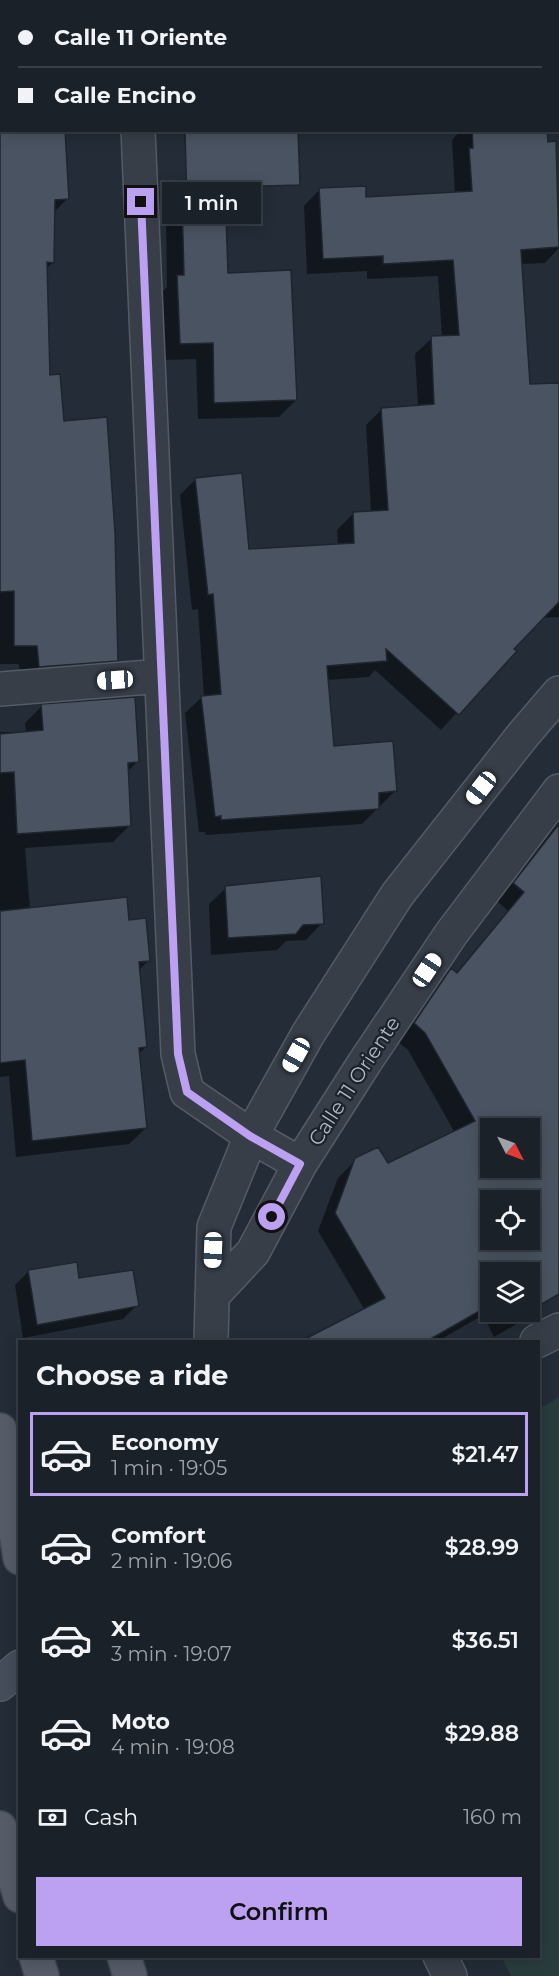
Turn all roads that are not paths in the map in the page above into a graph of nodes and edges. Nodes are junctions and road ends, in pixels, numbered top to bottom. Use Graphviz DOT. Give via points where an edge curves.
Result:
graph roads {
  1 [pos="138,132"];
  2 [pos="162,676"];
  3 [pos="0,688"];
  4 [pos="559,693"];
  5 [pos="559,791"];
  6 [pos="250,1136"];
  7 [pos="300,1164"];
  8 [pos="212,1296"];
  9 [pos="559,1330"];
  10 [pos="211,1340"];
  11 [pos="539,1340"];
  12 [pos="0,1430"];
  13 [pos="18,1545"];
  14 [pos="18,1669"];
  15 [pos="0,1684"];
  16 [pos="0,1828"];
  17 [pos="18,1889"];
  18 [pos="37,1958"];
  19 [pos="125,1958"];
  20 [pos="441,1958"];
  21 [pos="42,1976"];
  22 [pos="130,1976"];
  23 [pos="450,1976"];
  1 -- 2 [label="street"];
  2 -- 3 [label="street"];
  2 -- 6 [label="street" via="178,1054 187,1092"];
  4 -- 6 [label="street" via="397,895 308,1034"];
  5 -- 7 [label="street, Calle 11 Oriente" via="451,934"];
  6 -- 7 [label="street"];
  6 -- 8 [label="street" via="214,1227"];
  7 -- 8 [label="street, Calle 11 Oriente" via="253,1252"];
  8 -- 10 [label="street"];
  9 -- 11 [label="street"];
  12 -- 13 [label="main road"];
  14 -- 15 [label="street"];
  16 -- 17 [label="main road"];
  18 -- 21 [label="main road"];
  19 -- 22 [label="main road"];
  20 -- 23 [label="street"];
}
